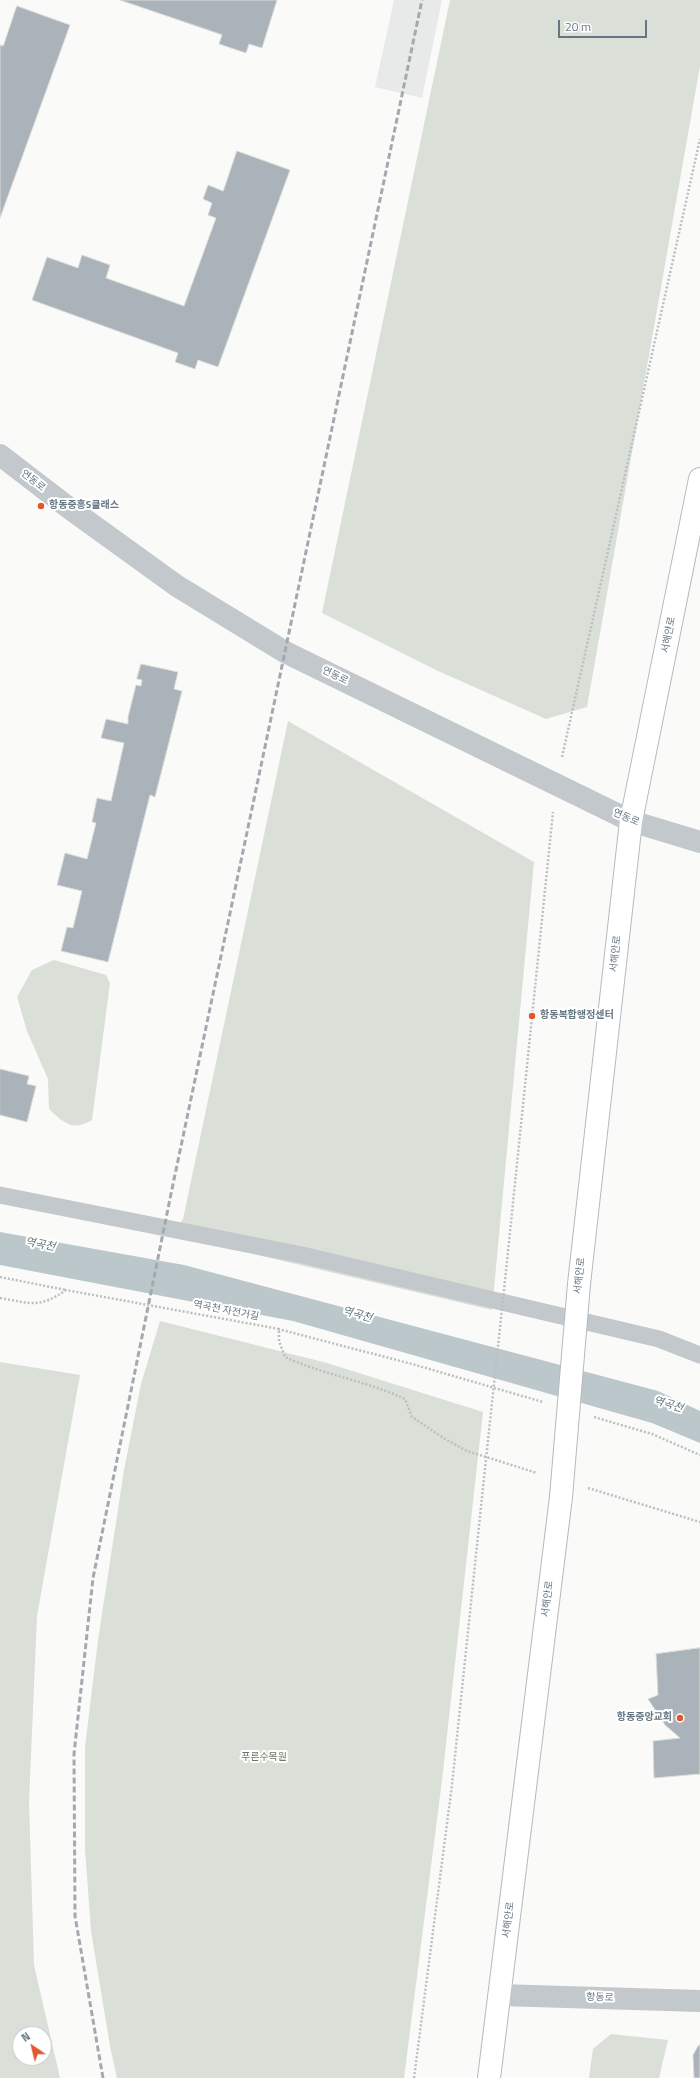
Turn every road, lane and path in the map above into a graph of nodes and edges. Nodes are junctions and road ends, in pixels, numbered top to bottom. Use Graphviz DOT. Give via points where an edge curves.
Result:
graph roads {
  1 [pos="700,139"];
  2 [pos="0,455"];
  3 [pos="700,479"];
  4 [pos="556,785"];
  5 [pos="631,821"];
  6 [pos="700,842"];
  7 [pos="0,1195"];
  8 [pos="0,1277"];
  9 [pos="66,1290"];
  10 [pos="0,1298"];
  11 [pos="279,1329"];
  12 [pos="700,1355"];
  13 [pos="547,1403"];
  14 [pos="592,1416"];
  15 [pos="412,1417"];
  16 [pos="700,1455"];
  17 [pos="500,1995"];
  18 [pos="700,2001"];
  19 [pos="414,2078"];
  20 [pos="489,2078"];
  1 -- 4 [label="path"];
  2 -- 4 [label="street, 연동로" via="177,586 286,652"];
  3 -- 5 [label="main road, 서해안로"];
  4 -- 5 [label="street, 연동로"];
  4 -- 19 [label="path, bridge" via="452,1785"];
  5 -- 6 [label="street, 연동로"];
  5 -- 17 [label="main road, 서해안로, bridge" via="579,1284 560,1497"];
  7 -- 12 [label="lane" via="302,1255 659,1339"];
  8 -- 9 [label="path"];
  9 -- 10 [label="path" via="41,1304"];
  9 -- 11 [label="path"];
  11 -- 13 [label="path"];
  11 -- 15 [label="path" via="279,1341 285,1357 304,1366 385,1390 405,1399"];
  14 -- 16 [label="path" via="652,1434"];
  17 -- 18 [label="street, 항동로"];
  17 -- 20 [label="main road, 서해안로"];
}
